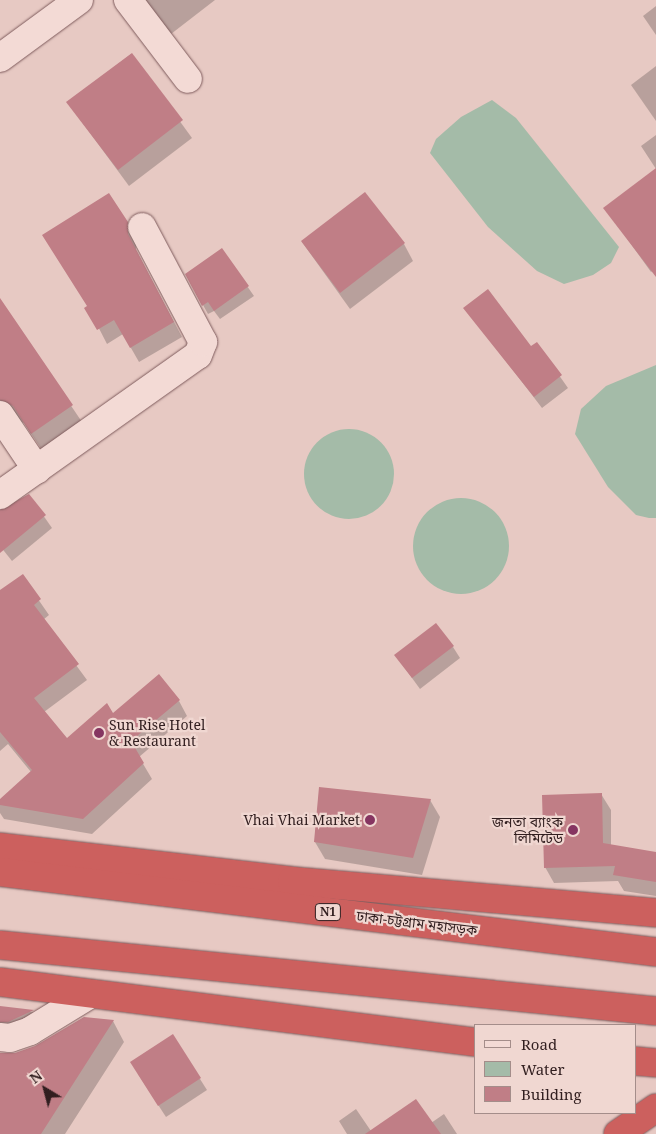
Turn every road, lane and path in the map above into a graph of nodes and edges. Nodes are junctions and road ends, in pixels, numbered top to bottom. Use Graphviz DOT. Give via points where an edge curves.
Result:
graph roads {
  1 [pos="79,0"];
  2 [pos="128,0"];
  3 [pos="0,58"];
  4 [pos="188,79"];
  5 [pos="142,227"];
  6 [pos="0,415"];
  7 [pos="37,470"];
  8 [pos="0,495"];
  9 [pos="0,847"];
  10 [pos="0,872"];
  11 [pos="656,913"];
  12 [pos="0,945"];
  13 [pos="656,952"];
  14 [pos="0,982"];
  15 [pos="89,994"];
  16 [pos="656,1011"];
  17 [pos="0,1037"];
  18 [pos="473,1042"];
  19 [pos="636,1061"];
  20 [pos="656,1063"];
  21 [pos="656,1108"];
  22 [pos="618,1134"];
  1 -- 3 [label="street"];
  2 -- 4 [label="street"];
  5 -- 7 [label="street" via="203,342 198,355"];
  6 -- 7 [label="street"];
  7 -- 8 [label="street"];
  9 -- 11 [label="highway" via="292,882"];
  10 -- 13 [label="highway, ঢাকা-চট্টগ্রাম মহাসড়ক / N1"];
  12 -- 16 [label="highway"];
  14 -- 15 [label="highway"];
  15 -- 17 [label="street" via="30,1032 10,1038"];
  15 -- 18 [label="highway"];
  19 -- 20 [label="highway"];
  21 -- 22 [label="highway"];
}
